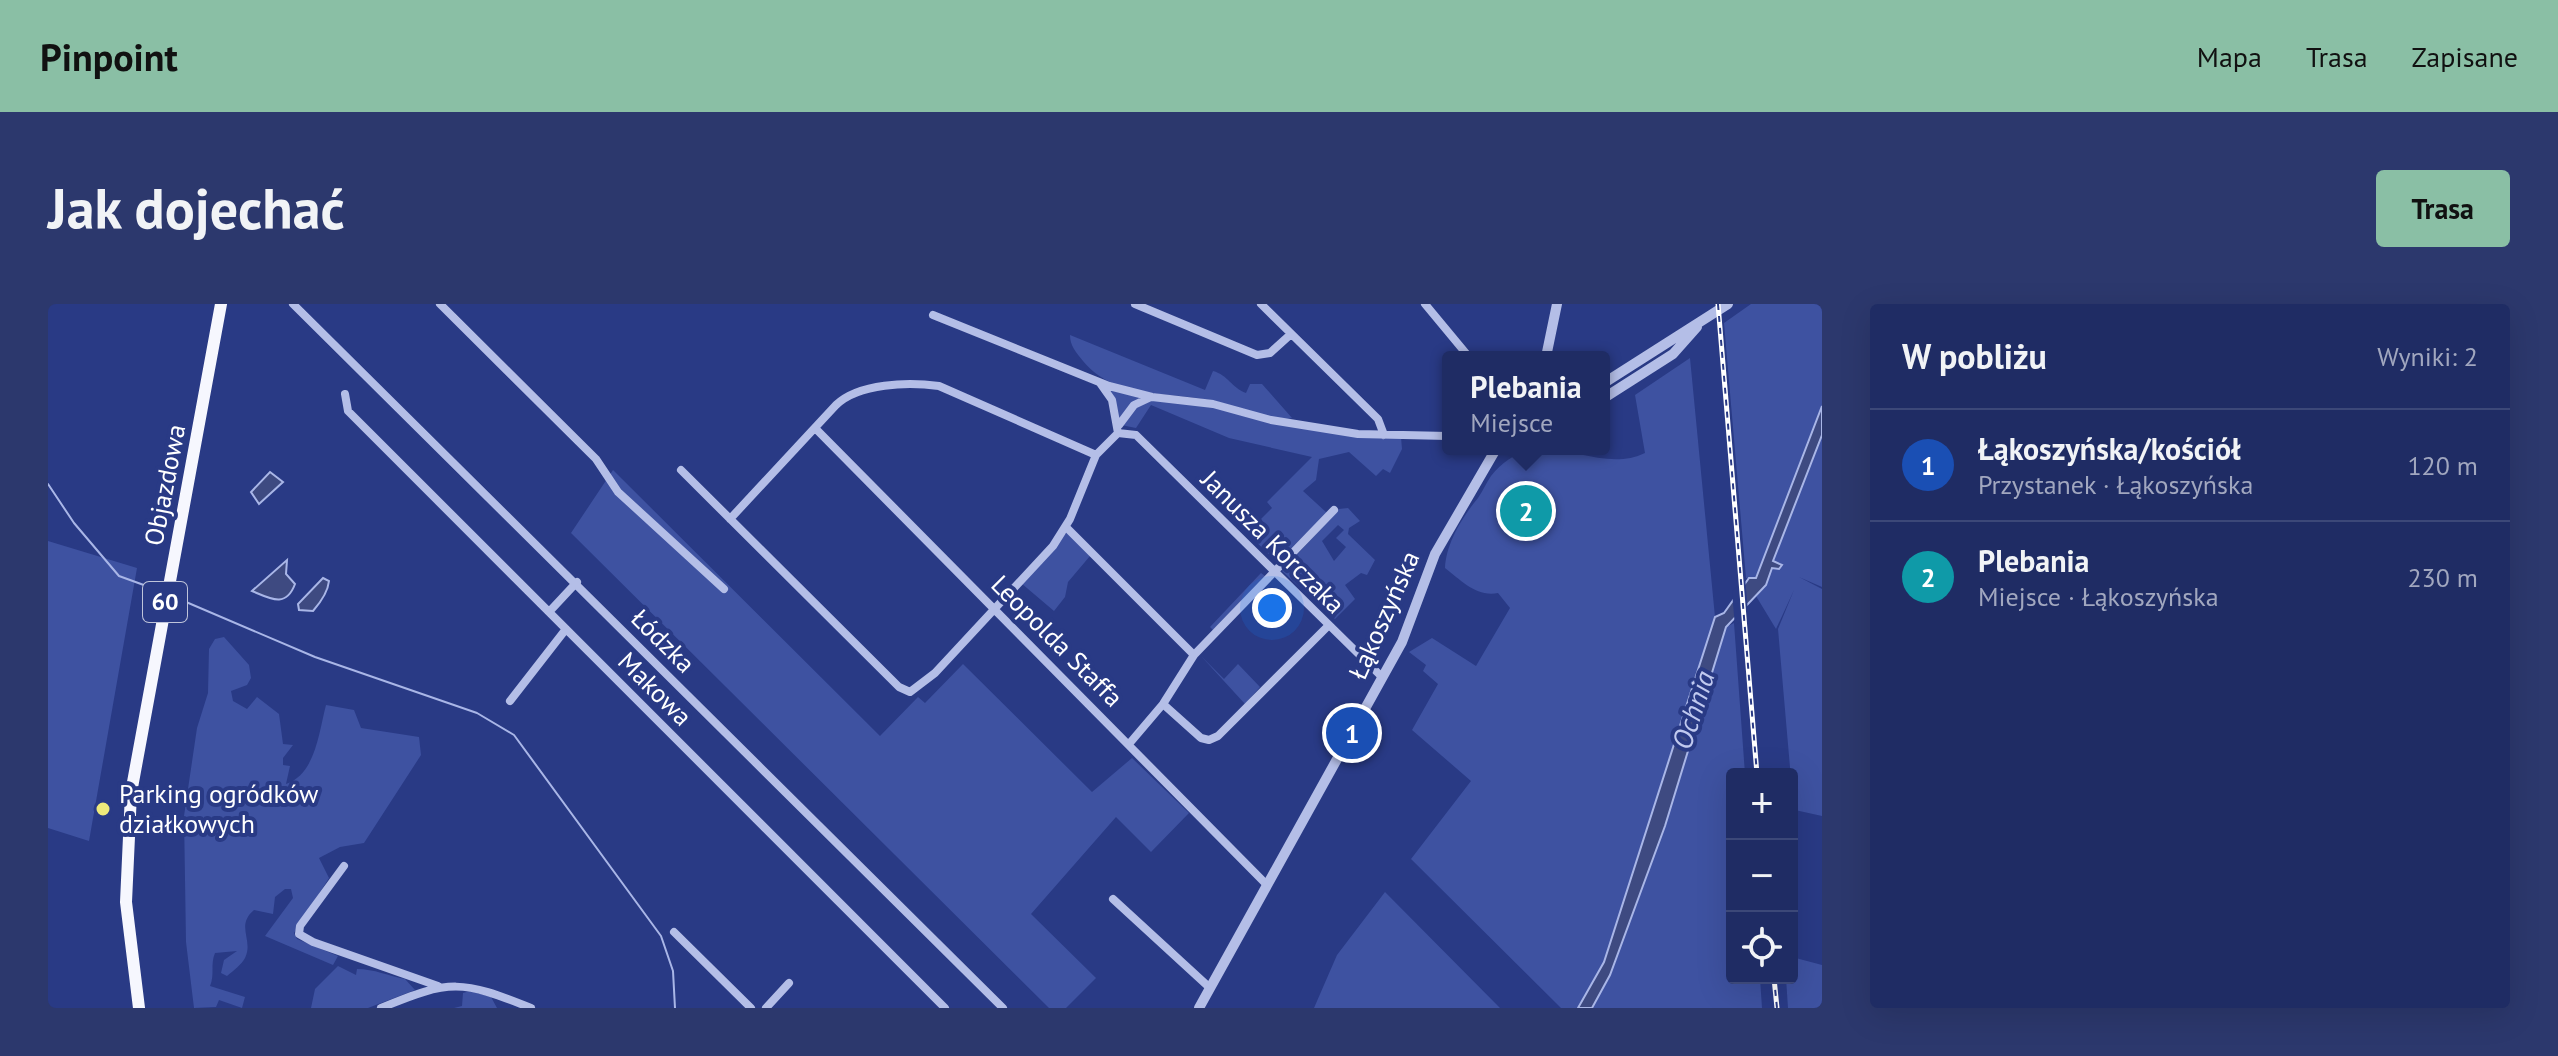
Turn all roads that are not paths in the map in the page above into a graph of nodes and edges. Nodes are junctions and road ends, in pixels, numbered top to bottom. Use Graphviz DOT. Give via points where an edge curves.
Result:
graph roads {
  1 [pos="221,304"];
  2 [pos="293,304"];
  3 [pos="440,304"];
  4 [pos="1135,304"];
  5 [pos="1261,304"];
  6 [pos="1425,304"];
  7 [pos="1557,304"];
  8 [pos="1728,304"];
  9 [pos="933,315"];
  10 [pos="1698,326"];
  11 [pos="1291,334"];
  12 [pos="1464,351"];
  13 [pos="1547,351"];
  14 [pos="1610,379"];
  15 [pos="1098,380"];
  16 [pos="345,394"];
  17 [pos="1610,394"];
  18 [pos="1152,397"];
  19 [pos="815,428"];
  20 [pos="1118,429"];
  21 [pos="1384,435"];
  22 [pos="1442,436"];
  23 [pos="1096,455"];
  24 [pos="1493,455"];
  25 [pos="681,470"];
  26 [pos="1334,510"];
  27 [pos="730,519"];
  28 [pos="1066,527"];
  29 [pos="1276,569"];
  30 [pos="577,582"];
  31 [pos="724,589"];
  32 [pos="994,606"];
  33 [pos="549,612"];
  34 [pos="1328,626"];
  35 [pos="566,629"];
  36 [pos="1194,655"];
  37 [pos="1382,677"];
  38 [pos="510,701"];
  39 [pos="1163,704"];
  40 [pos="1129,744"];
  41 [pos="344,866"];
  42 [pos="1267,885"];
  43 [pos="1113,899"];
  44 [pos="674,932"];
  45 [pos="789,983"];
  46 [pos="438,986"];
  47 [pos="1210,988"];
  48 [pos="139,1008"];
  49 [pos="381,1008"];
  50 [pos="531,1008"];
  51 [pos="751,1008"];
  52 [pos="766,1008"];
  53 [pos="945,1008"];
  54 [pos="1003,1008"];
  55 [pos="1199,1008"];
  1 -- 48 [label="main road, Objazdowa / 60" via="131,793 126,902"];
  2 -- 30 [label="street, Łódzka"];
  3 -- 31 [label="street" via="596,459 610,482"];
  4 -- 11 [label="street" via="1257,355 1270,353"];
  5 -- 11 [label="street"];
  6 -- 12 [label="street"];
  7 -- 13 [label="street"];
  8 -- 10 [label="street"];
  9 -- 15 [label="street"];
  10 -- 14 [label="street"];
  10 -- 17 [label="street" via="1673,354"];
  11 -- 21 [label="street" via="1378,419"];
  15 -- 18 [label="street"];
  15 -- 20 [label="street" via="1112,400"];
  16 -- 33 [label="street, Makowa" via="348,411"];
  18 -- 20 [label="street" via="1134,405"];
  18 -- 21 [label="street"];
  19 -- 23 [label="street" via="850,394 919,383 939,386"];
  19 -- 27 [label="street"];
  19 -- 32 [label="street, Leopolda Staffa"];
  20 -- 23 [label="street"];
  20 -- 29 [label="street, Janusza Korczaka" via="1136,435"];
  21 -- 22 [label="street"];
  23 -- 28 [label="street"];
  24 -- 37 [label="street, Łąkoszyńska" via="1435,554 1402,643"];
  25 -- 27 [label="street"];
  26 -- 29 [label="street"];
  27 -- 32 [label="street" via="904,692 935,673"];
  28 -- 32 [label="street"];
  28 -- 36 [label="street"];
  29 -- 34 [label="street, Janusza Korczaka"];
  29 -- 36 [label="street"];
  30 -- 33 [label="street"];
  30 -- 54 [label="street, Łódzka"];
  32 -- 40 [label="street, Leopolda Staffa"];
  33 -- 35 [label="street, Makowa"];
  34 -- 37 [label="street, Janusza Korczaka"];
  34 -- 39 [label="street" via="1218,736 1201,738"];
  35 -- 38 [label="street"];
  35 -- 53 [label="street, Makowa"];
  36 -- 39 [label="street"];
  37 -- 42 [label="street, Łąkoszyńska"];
  39 -- 40 [label="street"];
  40 -- 42 [label="street, Leopolda Staffa"];
  41 -- 46 [label="street" via="299,934"];
  42 -- 47 [label="street, Łąkoszyńska"];
  43 -- 47 [label="street"];
  44 -- 51 [label="street"];
  45 -- 52 [label="street"];
  46 -- 49 [label="street"];
  46 -- 50 [label="street" via="474,986"];
  47 -- 55 [label="street, Łąkoszyńska"];
}
